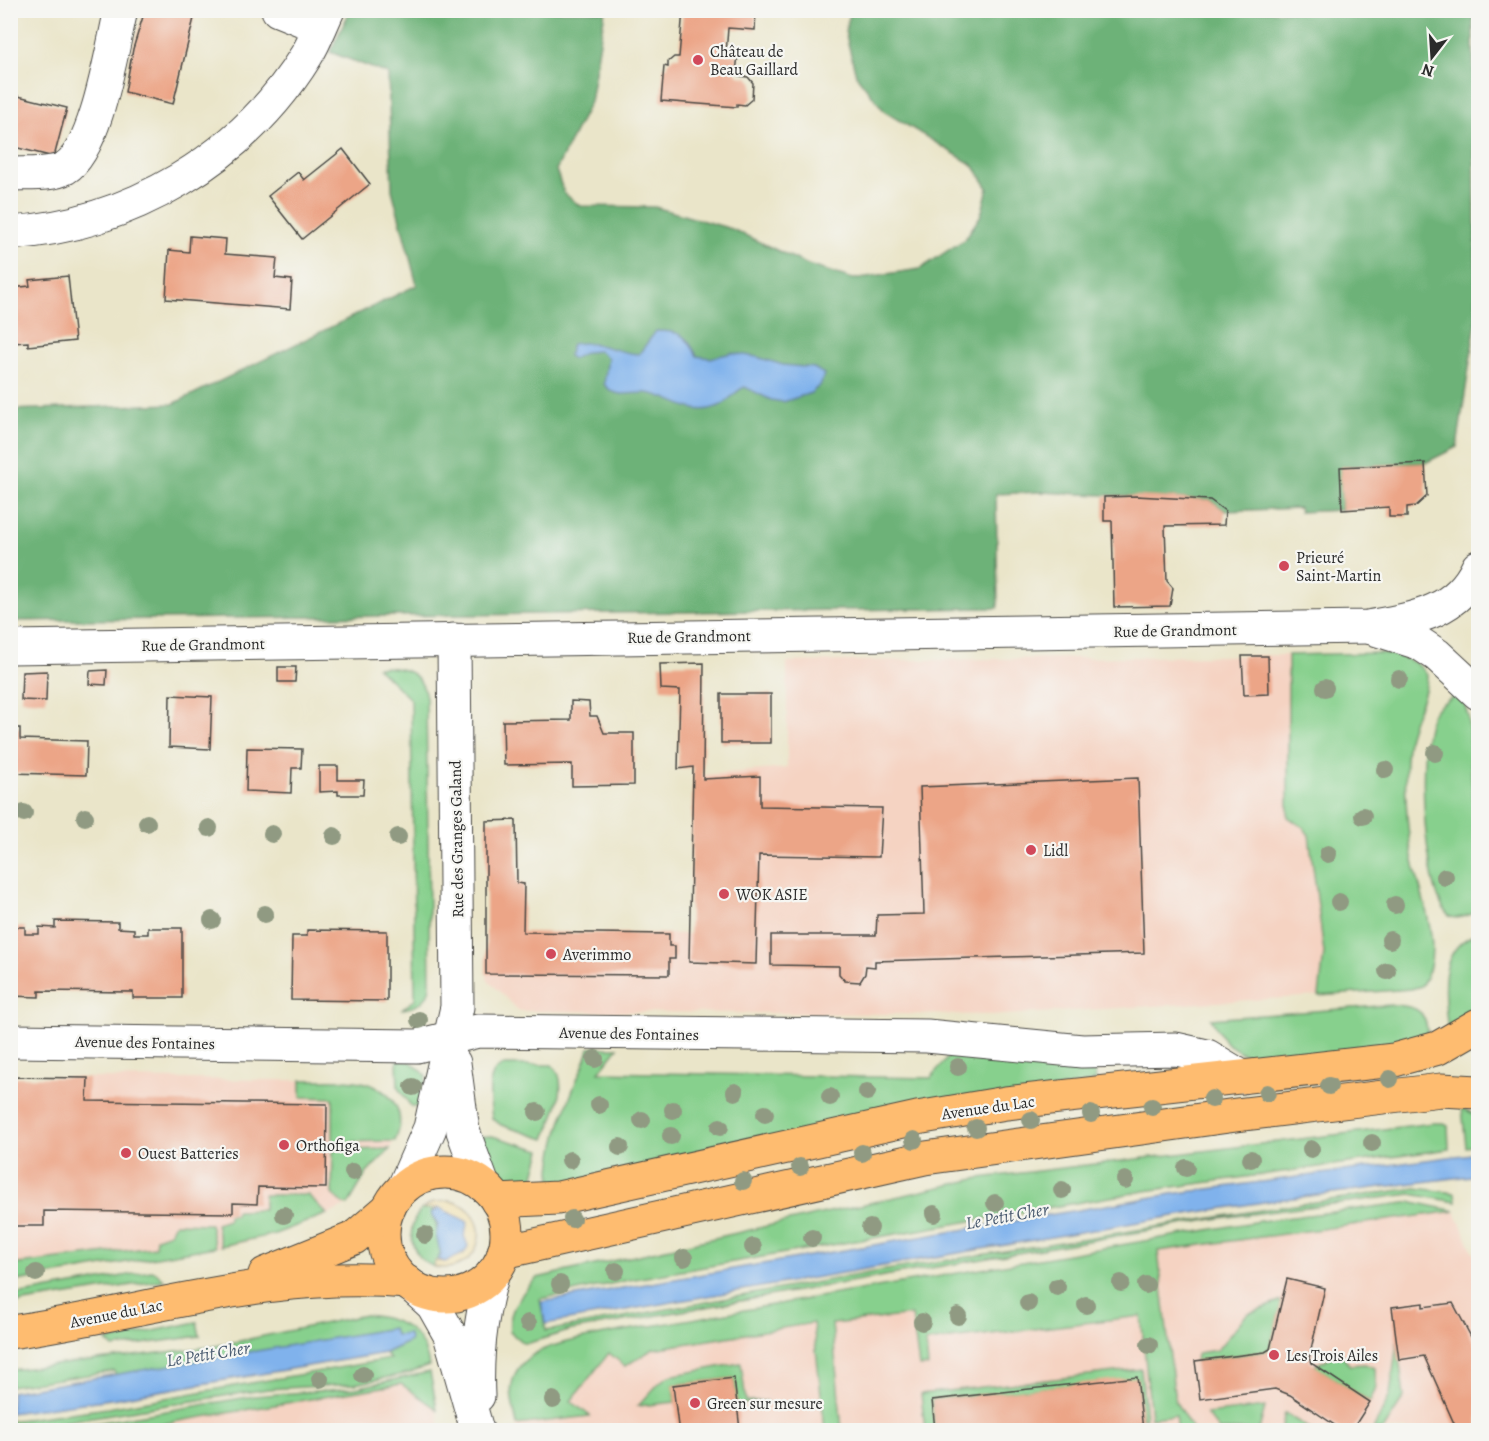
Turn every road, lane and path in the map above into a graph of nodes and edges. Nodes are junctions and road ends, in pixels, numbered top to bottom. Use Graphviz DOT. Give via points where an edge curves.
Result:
graph roads {
  1 [pos="120,10"];
  2 [pos="278,10"];
  3 [pos="324,19"];
  4 [pos="10,174"];
  5 [pos="10,233"];
  6 [pos="1479,567"];
  7 [pos="1368,627"];
  8 [pos="454,640"];
  9 [pos="10,647"];
  10 [pos="1479,693"];
  11 [pos="1479,1025"];
  12 [pos="452,1037"];
  13 [pos="10,1041"];
  14 [pos="1242,1077"];
  15 [pos="1479,1092"];
  16 [pos="490,1193"];
  17 [pos="396,1197"];
  18 [pos="499,1262"];
  19 [pos="410,1284"];
  20 [pos="222,1292"];
  21 [pos="10,1332"];
  22 [pos="478,1431"];
  1 -- 4 [label="street" via="93,127 84,148 74,162 62,169"];
  2 -- 3 [label="street"];
  3 -- 5 [label="street" via="306,56 272,102 204,166 163,191 121,208 81,221"];
  6 -- 7 [label="street, Rue de Grandmont" via="1466,590 1440,609"];
  7 -- 8 [label="street, Rue de Grandmont"];
  7 -- 10 [label="street, Rue de Grandmont" via="1419,643"];
  8 -- 9 [label="street, Rue de Grandmont"];
  8 -- 12 [label="street, Rue des Granges Galand" via="458,985"];
  11 -- 14 [label="main road, Avenue du Lac" via="1438,1048 1416,1055"];
  12 -- 13 [label="street, Avenue des Fontaines" via="417,1046"];
  12 -- 14 [label="street, Avenue des Fontaines" via="478,1031 927,1036 1082,1051 1176,1049 1207,1056"];
  12 -- 16 [label="street, Rue des Granges Galand" via="463,1131"];
  12 -- 17 [label="street, Rue des Granges Galand" via="430,1128"];
  14 -- 16 [label="main road, Avenue du Lac" via="1006,1103 917,1118 558,1198"];
  15 -- 18 [label="main road" via="1441,1090 925,1158"];
  16 -- 17 [label="main road" via="463,1175 441,1172 420,1177"];
  16 -- 18 [label="main road" via="507,1228"];
  17 -- 19 [label="main road" via="383,1229 384,1242 390,1262"];
  17 -- 20 [label="main road, Avenue du Lac" via="368,1227 345,1242"];
  18 -- 19 [label="main road" via="474,1288 455,1295 438,1295"];
  18 -- 22 [label="street" via="483,1306 480,1330"];
  19 -- 20 [label="main road, Avenue du Lac" via="343,1278"];
  19 -- 22 [label="street" via="433,1305 450,1335"];
  20 -- 21 [label="main road, Avenue du Lac"];
}
